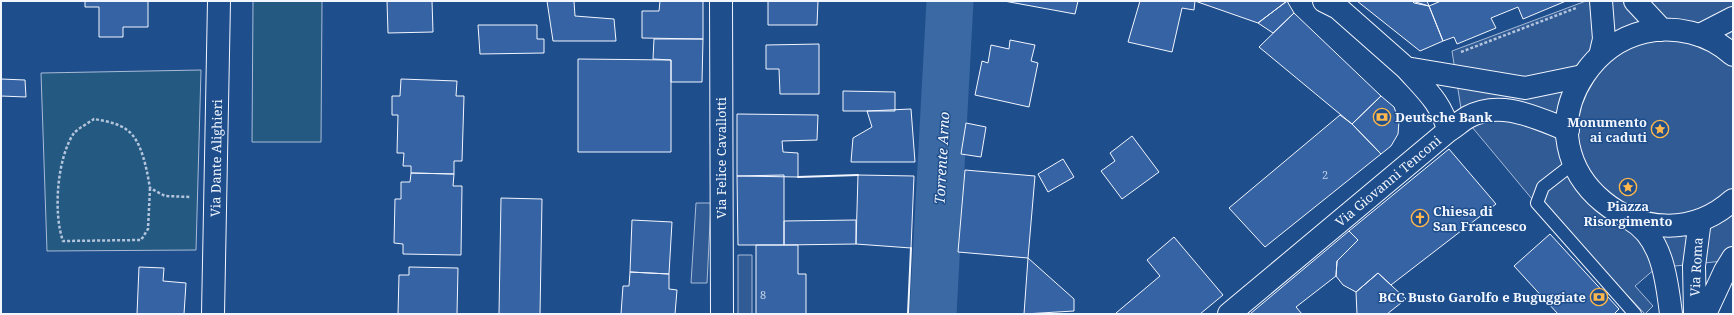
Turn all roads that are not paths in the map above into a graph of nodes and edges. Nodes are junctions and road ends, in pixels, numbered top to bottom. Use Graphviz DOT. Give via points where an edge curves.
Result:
graph roads {
  1 [pos="219,1"];
  2 [pos="721,1"];
  3 [pos="1324,1"];
  4 [pos="1636,1"];
  5 [pos="1592,4"];
  6 [pos="1733,18"];
  7 [pos="1662,30"];
  8 [pos="1700,35"];
  9 [pos="1600,56"];
  10 [pos="1733,56"];
  11 [pos="1406,68"];
  12 [pos="1583,76"];
  13 [pos="1568,130"];
  14 [pos="1448,131"];
  15 [pos="1574,163"];
  16 [pos="1733,200"];
  17 [pos="1629,219"];
  18 [pos="1700,220"];
  19 [pos="1733,258"];
  20 [pos="213,314"];
  21 [pos="722,314"];
  22 [pos="1229,314"];
  23 [pos="1635,314"];
  24 [pos="1671,314"];
  25 [pos="1695,314"];
  26 [pos="1705,314"];
  1 -- 20 [label="street, Via Dante Alighieri"];
  2 -- 21 [label="street, Via Felice Cavallotti"];
  3 -- 11 [label="street" via="1338,8"];
  4 -- 7 [label="street"];
  5 -- 9 [label="street" via="1604,39"];
  6 -- 8 [label="street"];
  7 -- 8 [label="street"];
  7 -- 9 [label="street" via="1629,37 1613,45"];
  8 -- 10 [label="street"];
  9 -- 12 [label="street"];
  11 -- 12 [label="street" via="1525,88"];
  11 -- 14 [label="street" via="1439,105 1446,118"];
  12 -- 13 [label="street" via="1572,101"];
  13 -- 14 [label="street, Via Giovanni Tenconi" via="1509,109 1488,109 1468,117"];
  13 -- 15 [label="street"];
  14 -- 22 [label="street, Via Giovanni Tenconi"];
  15 -- 17 [label="street" via="1596,197 1610,209"];
  15 -- 23 [label="lane" via="1543,187 1537,203"];
  16 -- 18 [label="street"];
  17 -- 18 [label="street" via="1662,226"];
  17 -- 24 [label="street, Via Roma" via="1642,228 1658,253 1665,270"];
  18 -- 25 [label="street, Via Roma" via="1694,266"];
  19 -- 26 [label="street" via="1724,271"];
}
